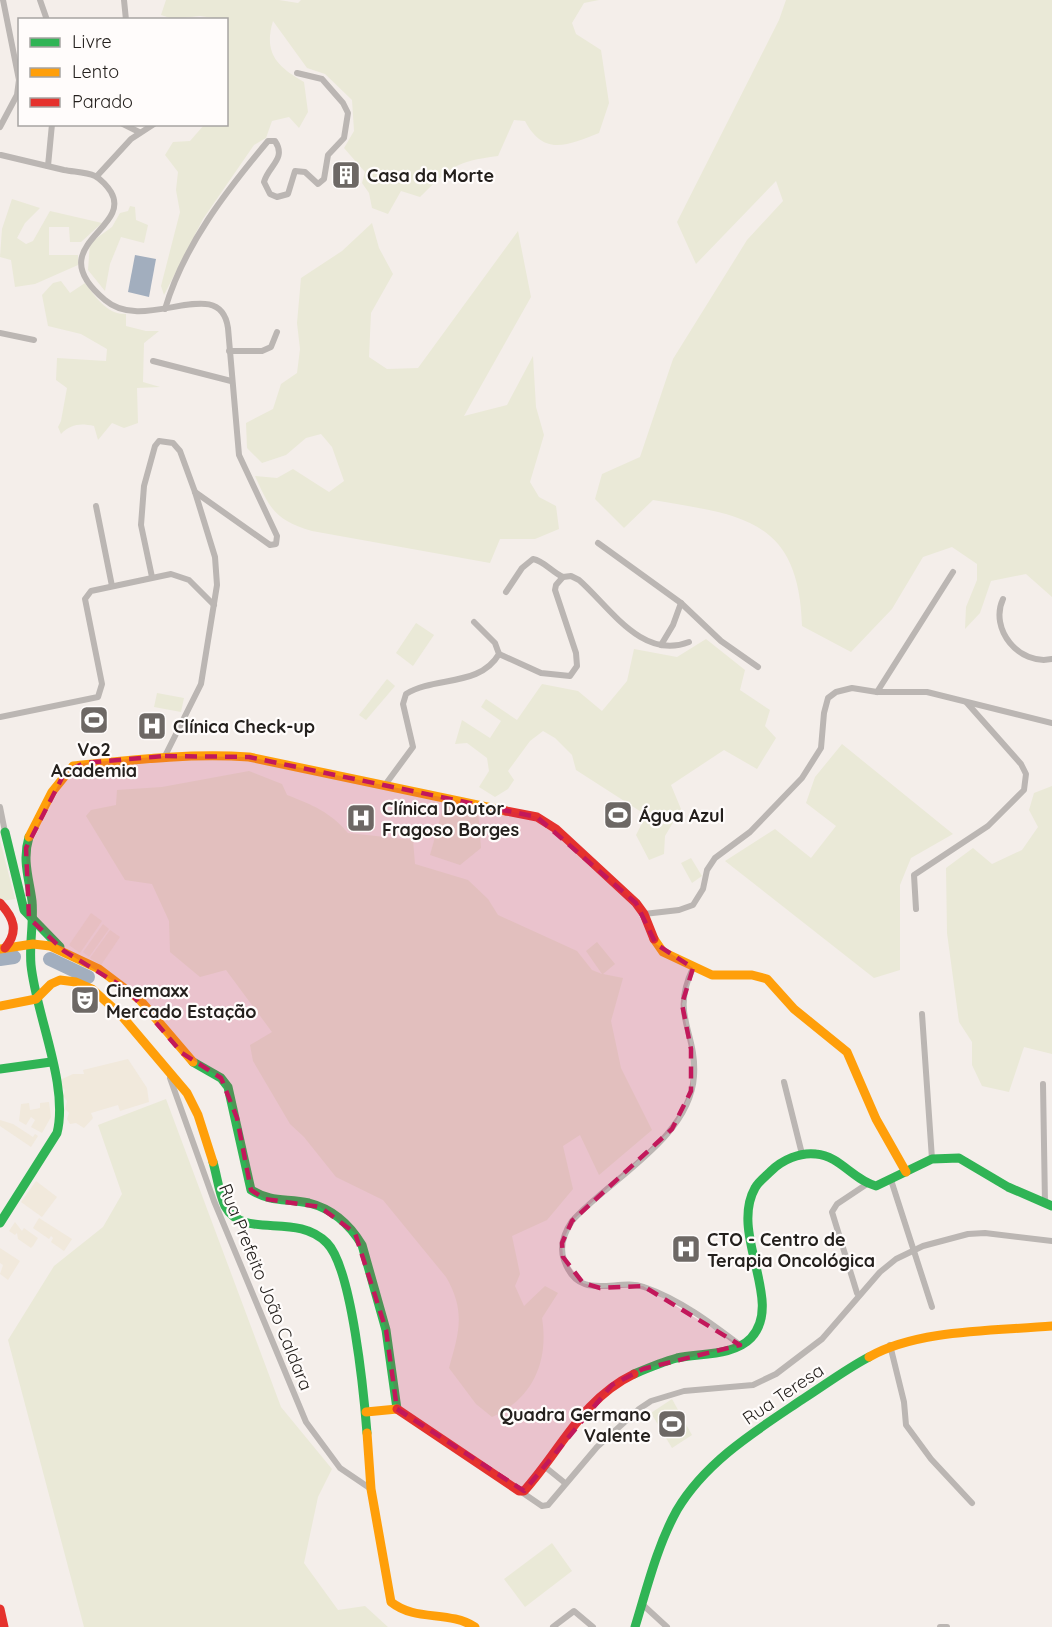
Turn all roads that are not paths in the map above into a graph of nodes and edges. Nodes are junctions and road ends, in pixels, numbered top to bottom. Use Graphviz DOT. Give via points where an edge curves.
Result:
graph roads {
  1 [pos="3,0"];
  2 [pos="40,0"];
  3 [pos="124,0"];
  4 [pos="46,18"];
  5 [pos="126,18"];
  6 [pos="297,73"];
  7 [pos="18,75"];
  8 [pos="18,88"];
  9 [pos="52,126"];
  10 [pos="127,126"];
  11 [pos="150,126"];
  12 [pos="0,127"];
  13 [pos="139,132"];
  14 [pos="0,156"];
  15 [pos="48,166"];
  16 [pos="97,176"];
  17 [pos="165,309"];
  18 [pos="277,332"];
  19 [pos="0,333"];
  20 [pos="34,340"];
  21 [pos="230,351"];
  22 [pos="153,361"];
  23 [pos="231,381"];
  24 [pos="195,492"];
  25 [pos="96,506"];
  26 [pos="598,543"];
  27 [pos="953,572"];
  28 [pos="152,577"];
  29 [pos="562,577"];
  30 [pos="112,586"];
  31 [pos="506,591"];
  32 [pos="1004,599"];
  33 [pos="681,603"];
  34 [pos="214,605"];
  35 [pos="474,622"];
  36 [pos="689,642"];
  37 [pos="661,645"];
  38 [pos="498,654"];
  39 [pos="1052,659"];
  40 [pos="758,667"];
  41 [pos="877,692"];
  42 [pos="967,703"];
  43 [pos="0,717"];
  44 [pos="1052,723"];
  45 [pos="165,756"];
  46 [pos="386,785"];
  47 [pos="0,807"];
  48 [pos="3,836"];
  49 [pos="21,902"];
  50 [pos="916,909"];
  51 [pos="7,910"];
  52 [pos="644,914"];
  53 [pos="29,918"];
  54 [pos="33,944"];
  55 [pos="6,948"];
  56 [pos="64,951"];
  57 [pos="31,964"];
  58 [pos="693,968"];
  59 [pos="38,998"];
  60 [pos="0,1006"];
  61 [pos="922,1014"];
  62 [pos="51,1062"];
  63 [pos="0,1070"];
  64 [pos="168,1075"];
  65 [pos="784,1082"];
  66 [pos="1043,1084"];
  67 [pos="802,1154"];
  68 [pos="932,1159"];
  69 [pos="906,1172"];
  70 [pos="891,1180"];
  71 [pos="867,1184"];
  72 [pos="1048,1205"];
  73 [pos="0,1223"];
  74 [pos="1052,1241"];
  75 [pos="914,1251"];
  76 [pos="856,1293"];
  77 [pos="932,1307"];
  78 [pos="1052,1326"];
  79 [pos="740,1345"];
  80 [pos="890,1345"];
  81 [pos="397,1408"];
  82 [pos="366,1412"];
  83 [pos="544,1466"];
  84 [pos="565,1483"];
  85 [pos="371,1489"];
  86 [pos="523,1493"];
  87 [pos="972,1503"];
  88 [pos="642,1604"];
  89 [pos="0,1609"];
  90 [pos="2,1624"];
  91 [pos="475,1627"];
  92 [pos="553,1627"];
  93 [pos="593,1627"];
  94 [pos="635,1627"];
  95 [pos="667,1627"];
  96 [pos="940,1627"];
  97 [pos="947,1627"];
  1 -- 7 [label="street"];
  2 -- 4 [label="street"];
  3 -- 5 [label="street"];
  6 -- 17 [label="street" via="322,80 344,103 348,113 344,138 328,155 321,183 301,170 295,171 288,194 278,197 267,192 264,182 280,152 275,141 268,141 220,198 171,289"];
  8 -- 12 [label="street"];
  9 -- 15 [label="street"];
  10 -- 13 [label="street"];
  11 -- 13 [label="street"];
  13 -- 16 [label="street"];
  14 -- 15 [label="street"];
  15 -- 16 [label="street"];
  16 -- 17 [label="street" via="112,194 115,207 110,222 84,247 84,273 94,290 114,308 136,312"];
  17 -- 21 [label="street" via="205,302 219,308 227,321"];
  18 -- 21 [label="street" via="271,347 262,351"];
  19 -- 20 [label="street"];
  21 -- 23 [label="street"];
  22 -- 23 [label="street"];
  23 -- 24 [label="street" via="239,454 277,536 276,544 270,545"];
  24 -- 28 [label="street" via="177,447 159,441 144,486 141,517"];
  24 -- 34 [label="street" via="215,557"];
  25 -- 30 [label="street"];
  26 -- 33 [label="street"];
  27 -- 41 [label="street"];
  28 -- 30 [label="street"];
  28 -- 34 [label="street" via="171,574 189,580"];
  29 -- 31 [label="street" via="533,559"];
  29 -- 37 [label="street" via="579,580 631,630"];
  29 -- 38 [label="street" via="555,590 576,652 574,672 558,676 541,673"];
  30 -- 43 [label="street" via="91,591 85,599 102,684 98,697"];
  32 -- 39 [label="street" via="998,619 1006,638 1026,657"];
  33 -- 37 [label="street"];
  33 -- 40 [label="street" via="721,641"];
  34 -- 45 [label="street" via="201,684"];
  35 -- 38 [label="street" via="495,643"];
  36 -- 37 [label="street"];
  38 -- 46 [label="street" via="482,672 406,694 403,704 413,747"];
  41 -- 42 [label="street" via="927,692"];
  41 -- 52 [label="street" via="852,687 828,699 821,748 802,778 750,832 714,858 703,890 693,905"];
  42 -- 44 [label="street"];
  42 -- 50 [label="street" via="1021,764 1026,774 1024,790 988,826 915,876"];
  45 -- 46 [label="main road" via="249,757"];
  45 -- 53 [label="main road" via="84,763 64,772 26,848 32,906"];
  46 -- 52 [label="main road" via="537,816 556,829"];
  47 -- 48 [label="street"];
  48 -- 49 [label="main road"];
  49 -- 51 [label="main road" via="17,909"];
  49 -- 53 [label="main road"];
  51 -- 53 [label="main road" via="18,919"];
  51 -- 55 [label="main road" via="16,926"];
  52 -- 58 [label="main road" via="663,952"];
  53 -- 54 [label="main road"];
  53 -- 56 [label="main road"];
  54 -- 55 [label="main road"];
  54 -- 56 [label="main road"];
  54 -- 57 [label="main road"];
  55 -- 57 [label="main road"];
  56 -- 81 [label="main road" via="122,985 152,1012 182,1053 221,1078 233,1102 248,1184 256,1195 320,1207 346,1222 355,1233 362,1245 386,1330"];
  57 -- 59 [label="main road"];
  58 -- 69 [label="main road" via="712,975 752,975 767,980 794,1009 839,1044 858,1073 876,1119"];
  58 -- 79 [label="street" via="681,1004 694,1075 684,1110 651,1150 572,1221 561,1251 565,1264 583,1283 600,1288 643,1286"];
  59 -- 60 [label="main road"];
  59 -- 62 [label="main road"];
  59 -- 64 [label="main road" via="58,980 94,993 123,1016"];
  61 -- 68 [label="street"];
  62 -- 63 [label="main road"];
  62 -- 73 [label="main road" via="59,1126"];
  64 -- 82 [label="main road" via="188,1093 232,1216 246,1224 310,1230 328,1243 336,1256 353,1320"];
  64 -- 85 [label="street, Rua Prefeito João Caldara" via="214,1201 302,1414 340,1468"];
  65 -- 67 [label="street"];
  66 -- 72 [label="street"];
  67 -- 71 [label="main road" via="832,1157"];
  67 -- 79 [label="main road" via="773,1169 752,1190 747,1222 763,1311 752,1337"];
  68 -- 69 [label="main road"];
  68 -- 72 [label="main road" via="960,1158"];
  69 -- 70 [label="main road"];
  70 -- 71 [label="main road" via="876,1186"];
  70 -- 75 [label="street"];
  71 -- 76 [label="street" via="832,1212"];
  74 -- 75 [label="street" via="976,1234 948,1238"];
  75 -- 77 [label="street"];
  75 -- 84 [label="street" via="880,1272 822,1339 776,1374 753,1385 684,1391 651,1401 618,1425"];
  78 -- 80 [label="main road, Rua Teresa"];
  79 -- 83 [label="main road" via="654,1366 612,1385 593,1402"];
  80 -- 87 [label="street" via="906,1425"];
  80 -- 88 [label="main road, Rua Teresa" via="755,1431 717,1461 676,1512"];
  81 -- 82 [label="main road"];
  81 -- 86 [label="main road"];
  82 -- 85 [label="main road"];
  83 -- 84 [label="street"];
  83 -- 86 [label="main road"];
  84 -- 86 [label="street" via="551,1503 542,1506"];
  85 -- 91 [label="main road" via="388,1594 395,1609 414,1620 452,1618"];
  88 -- 94 [label="main road, Rua Teresa"];
  88 -- 95 [label="street"];
  89 -- 90 [label="main road"];
  92 -- 93 [label="street" via="574,1611"];
  96 -- 97 [label="street"];
}
